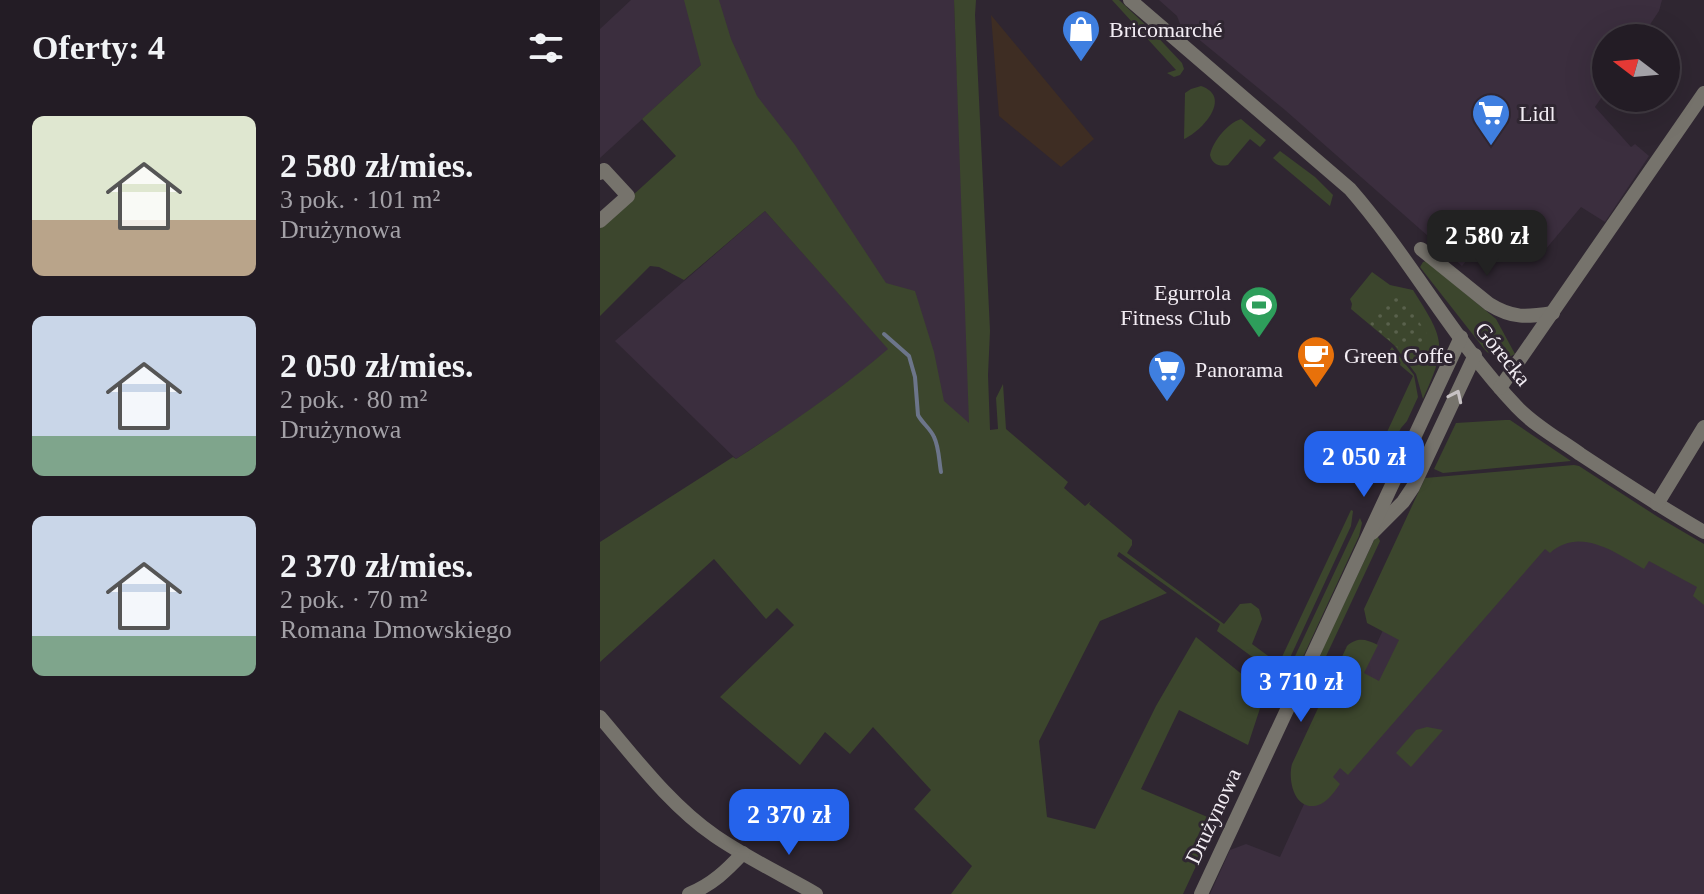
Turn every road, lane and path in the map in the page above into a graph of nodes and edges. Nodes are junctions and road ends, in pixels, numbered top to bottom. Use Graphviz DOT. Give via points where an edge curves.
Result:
graph roads {
  1 [pos="1130,0"];
  2 [pos="1704,93"];
  3 [pos="600,173"];
  4 [pos="600,221"];
  5 [pos="1421,249"];
  6 [pos="1553,313"];
  7 [pos="1461,337"];
  8 [pos="1475,355"];
  9 [pos="1500,388"];
  10 [pos="1704,427"];
  11 [pos="1657,504"];
  12 [pos="1704,532"];
  13 [pos="1366,538"];
  14 [pos="600,717"];
  15 [pos="606,734"];
  16 [pos="743,853"];
  17 [pos="689,894"];
  18 [pos="816,894"];
  19 [pos="1201,894"];
  1 -- 7 [label="street, Górecka" via="1350,189"];
  2 -- 6 [label="street"];
  3 -- 4 [label="street" via="604,170 628,196"];
  5 -- 6 [label="street" via="1501,312"];
  6 -- 9 [label="street"];
  7 -- 8 [label="street, Górecka"];
  7 -- 13 [label="street, Drużynowa"];
  8 -- 9 [label="street, Górecka"];
  13 -- 8 [label="street, Drużynowa, one-way" via="1413,487"];
  9 -- 11 [label="street, Górecka" via="1536,423"];
  10 -- 11 [label="street"];
  11 -- 12 [label="street, Górecka"];
  13 -- 19 [label="street, Drużynowa"];
  14 -- 15 [label="street"];
  15 -- 16 [label="street" via="688,814"];
  16 -- 17 [label="street" via="715,880"];
  16 -- 18 [label="street"];
}
